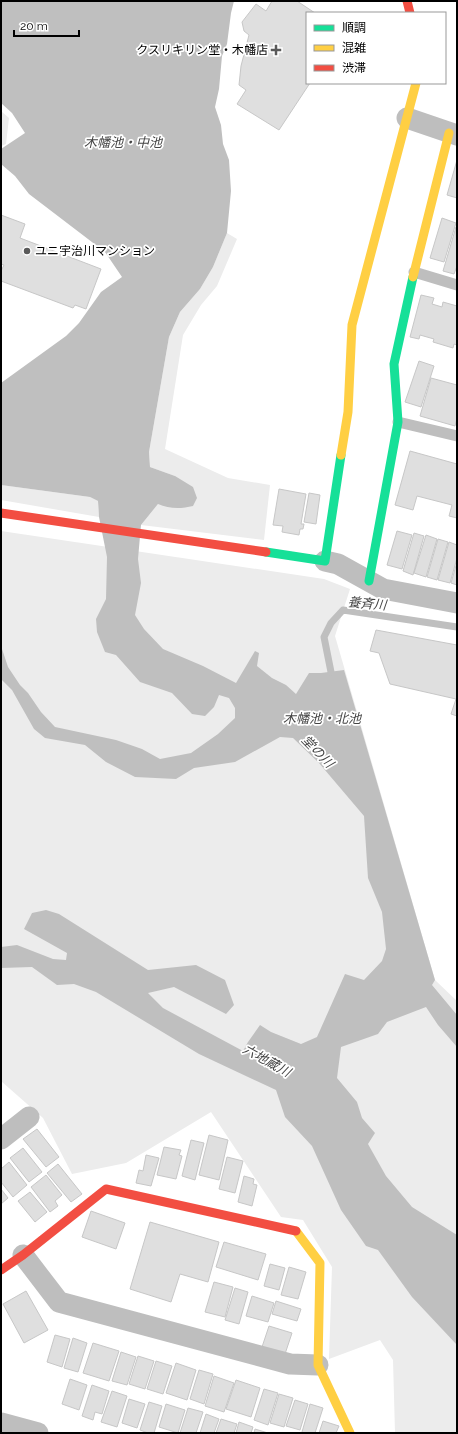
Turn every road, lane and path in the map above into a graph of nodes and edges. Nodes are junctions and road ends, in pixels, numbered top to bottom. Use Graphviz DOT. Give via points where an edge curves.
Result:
graph roads {
  1 [pos="407,1"];
  2 [pos="410,12"];
  3 [pos="416,84"];
  4 [pos="407,118"];
  5 [pos="453,134"];
  6 [pos="414,272"];
  7 [pos="457,285"];
  8 [pos="398,422"];
  9 [pos="457,436"];
  10 [pos="1,513"];
  11 [pos="325,561"];
  12 [pos="369,581"];
  13 [pos="457,603"];
  14 [pos="29,1116"];
  15 [pos="1,1139"];
  16 [pos="23,1255"];
  17 [pos="1,1270"];
  18 [pos="318,1365"];
  19 [pos="1,1423"];
  20 [pos="38,1433"];
  21 [pos="350,1433"];
  1 -- 2 [label="street"];
  3 -- 4 [label="street"];
  4 -- 5 [label="street"];
  4 -- 11 [label="street" via="352,325 348,412"];
  5 -- 6 [label="street"];
  6 -- 7 [label="lane"];
  6 -- 8 [label="street" via="394,364"];
  8 -- 9 [label="lane"];
  8 -- 12 [label="street"];
  10 -- 11 [label="street"];
  11 -- 12 [label="street" via="338,564"];
  12 -- 13 [label="street" via="383,589"];
  14 -- 15 [label="street"];
  16 -- 17 [label="street"];
  16 -- 18 [label="street" via="59,1302 290,1364"];
  16 -- 18 [label="street" via="106,1189 297,1231 320,1263"];
  18 -- 21 [label="street"];
  19 -- 20 [label="street"];
}
